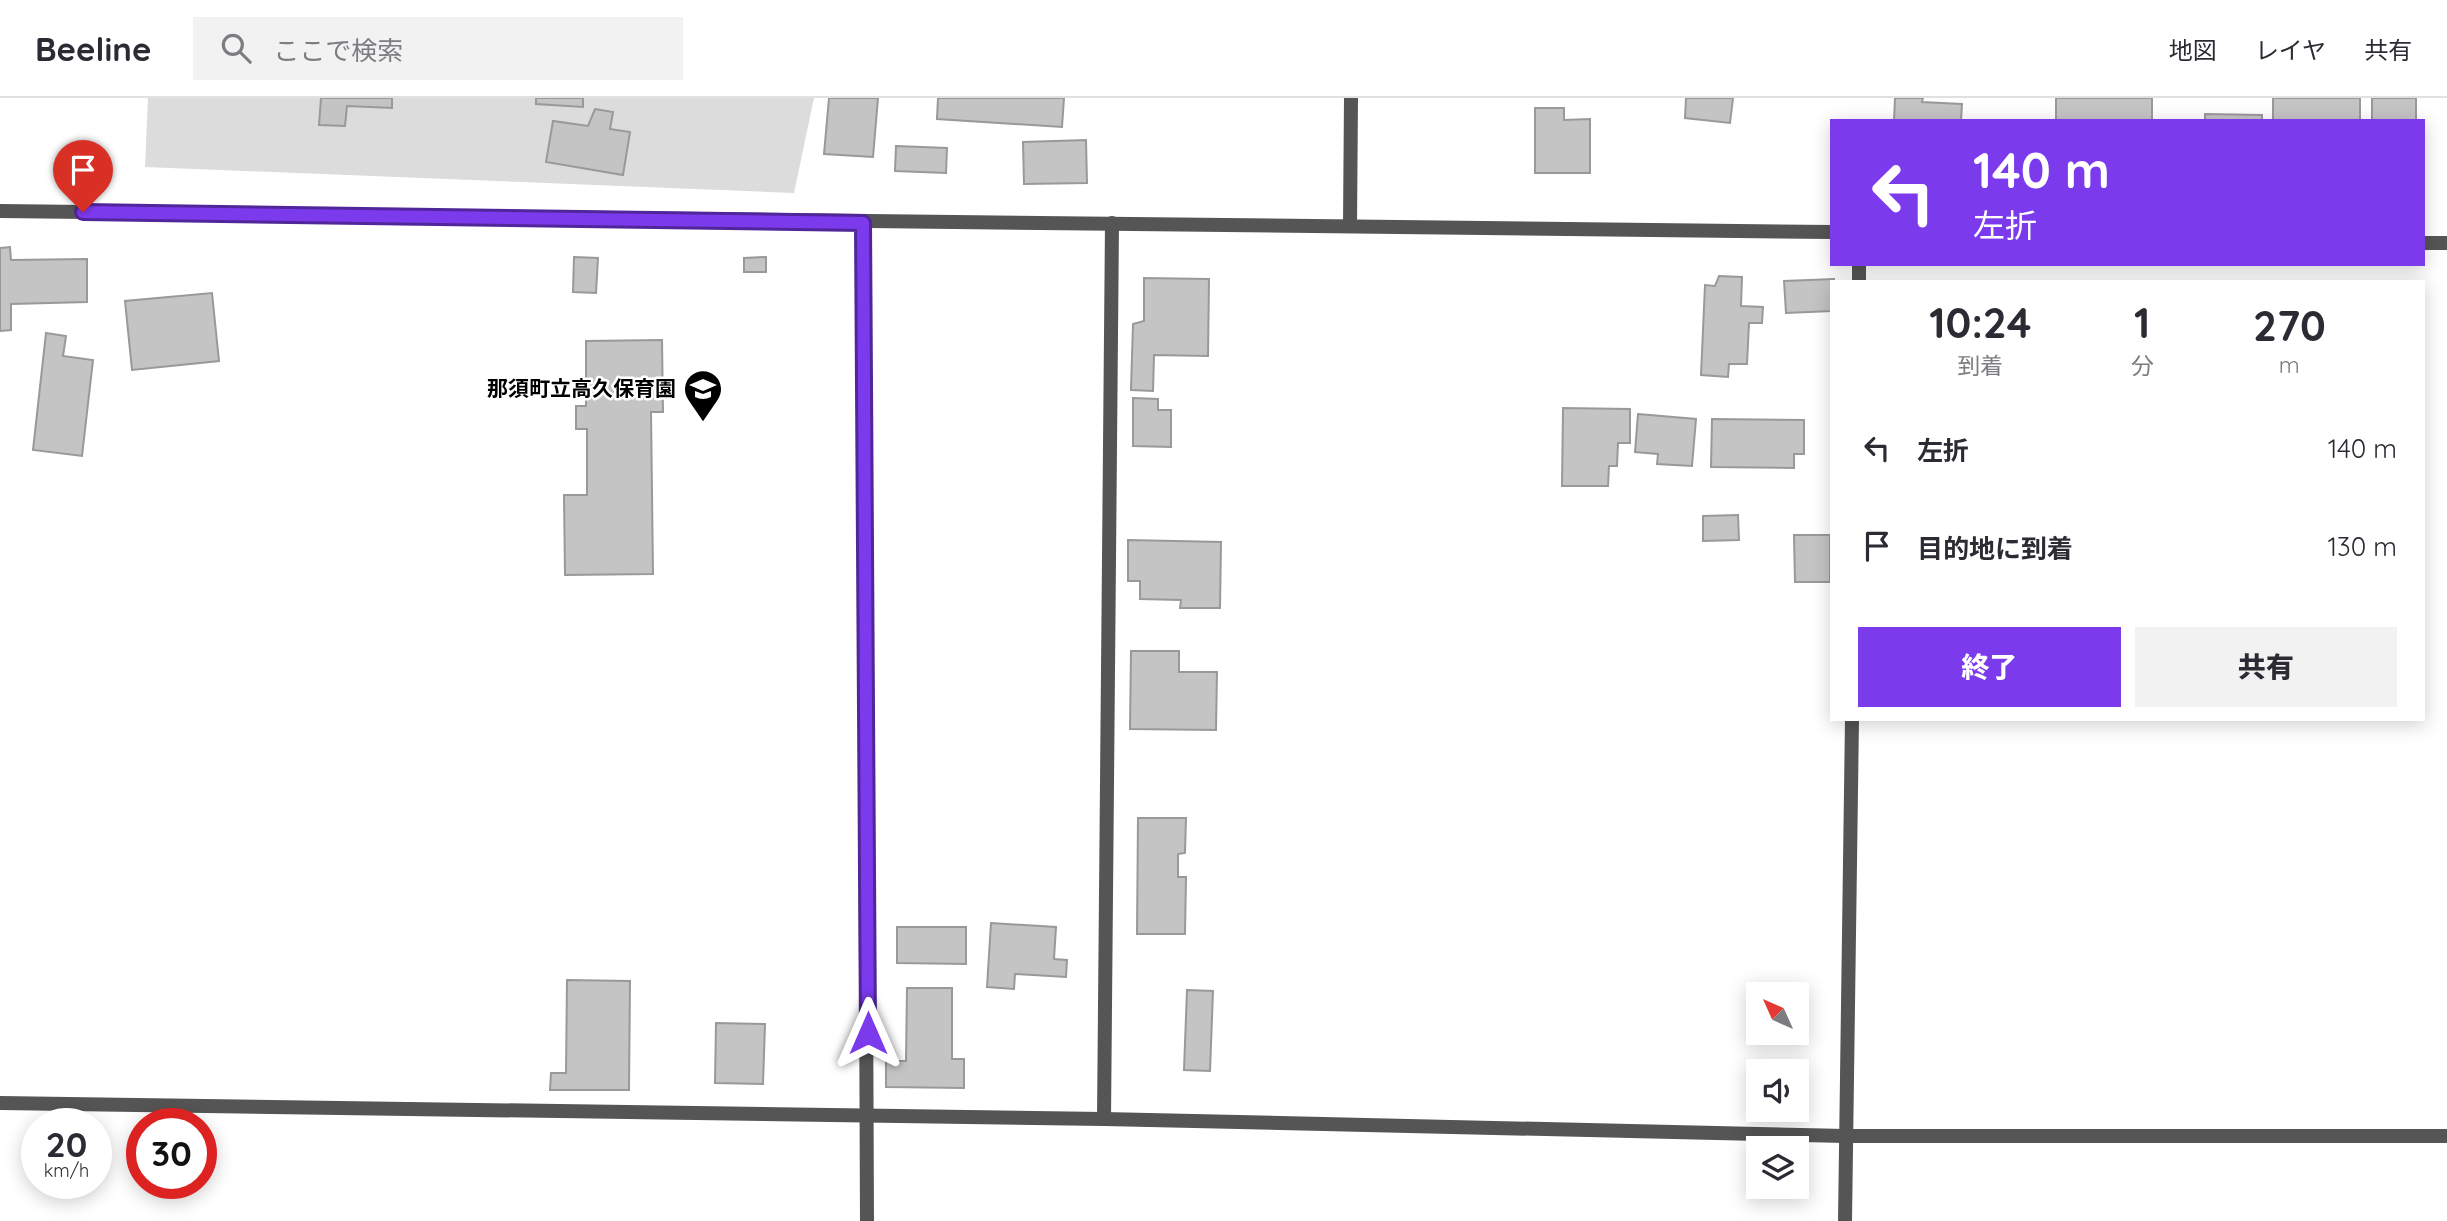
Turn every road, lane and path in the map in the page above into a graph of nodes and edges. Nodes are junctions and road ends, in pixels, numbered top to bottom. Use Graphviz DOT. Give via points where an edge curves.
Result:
graph roads {
  1 [pos="1351,98"];
  2 [pos="0,211"];
  3 [pos="863,223"];
  4 [pos="1112,223"];
  5 [pos="1349,226"];
  6 [pos="1830,232"];
  7 [pos="2425,243"];
  8 [pos="2447,243"];
  9 [pos="1852,721"];
  10 [pos="0,1103"];
  11 [pos="868,1117"];
  12 [pos="1104,1119"];
  13 [pos="1846,1136"];
  14 [pos="2447,1136"];
  15 [pos="867,1221"];
  16 [pos="1845,1221"];
  1 -- 5 [label="street"];
  2 -- 3 [label="street"];
  3 -- 4 [label="street"];
  3 -- 11 [label="street"];
  4 -- 5 [label="street"];
  4 -- 12 [label="street"];
  5 -- 6 [label="street"];
  7 -- 8 [label="street"];
  9 -- 13 [label="street"];
  10 -- 11 [label="street"];
  11 -- 12 [label="street"];
  11 -- 15 [label="street"];
  12 -- 13 [label="street"];
  13 -- 14 [label="street"];
  13 -- 16 [label="street"];
}
